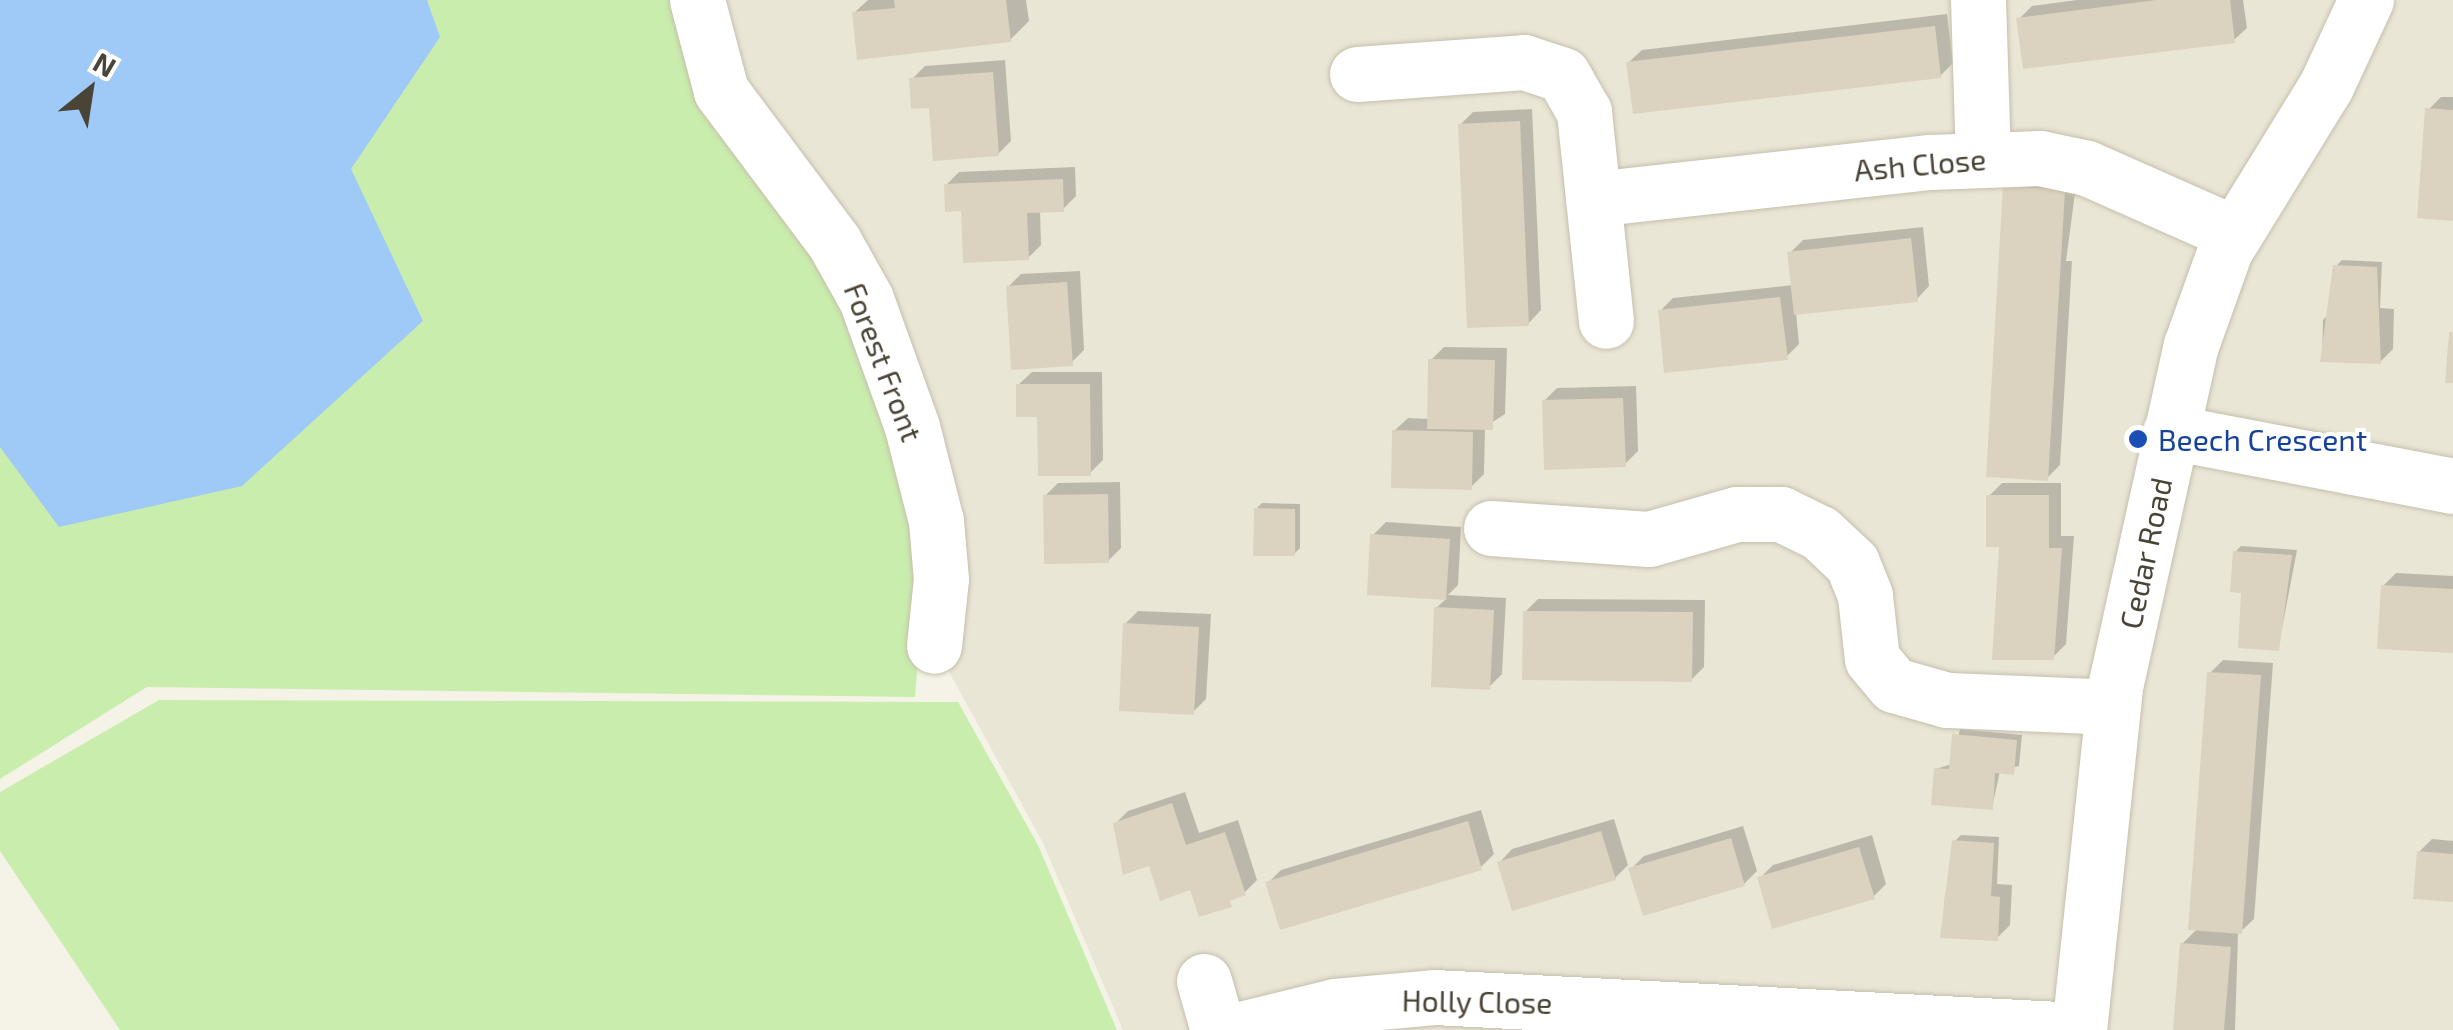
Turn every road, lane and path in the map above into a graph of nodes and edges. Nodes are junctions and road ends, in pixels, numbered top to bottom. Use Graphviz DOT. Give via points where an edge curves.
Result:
graph roads {
  1 [pos="697,0"];
  2 [pos="1978,0"];
  3 [pos="2366,0"];
  4 [pos="1358,74"];
  5 [pos="1983,158"];
  6 [pos="1593,198"];
  7 [pos="2234,234"];
  8 [pos="1606,321"];
  9 [pos="2170,432"];
  10 [pos="2453,486"];
  11 [pos="1491,528"];
  12 [pos="934,646"];
  13 [pos="2112,707"];
  14 [pos="1237,1030"];
  15 [pos="2079,1030"];
  1 -- 12 [label="street, Forest Front" via="722,91 834,242 879,335 912,426 936,522 941,578"];
  2 -- 5 [label="street"];
  3 -- 7 [label="street, Cedar Road" via="2326,86"];
  4 -- 6 [label="street" via="1524,62 1554,70 1577,90 1584,112"];
  5 -- 6 [label="street, Ash Close"];
  5 -- 7 [label="street, Ash Close" via="2040,158 2087,168"];
  6 -- 8 [label="street"];
  7 -- 9 [label="street, Cedar Road" via="2207,292"];
  9 -- 10 [label="street"];
  9 -- 13 [label="street, Cedar Road"];
  11 -- 13 [label="street" via="1649,539 1737,514 1780,514 1820,532 1852,563 1865,596 1872,659 1894,684 1947,700"];
  13 -- 15 [label="street, Cedar Road"];
  14 -- 15 [label="street, Holly Close" via="1335,1006 1434,997"];
}
